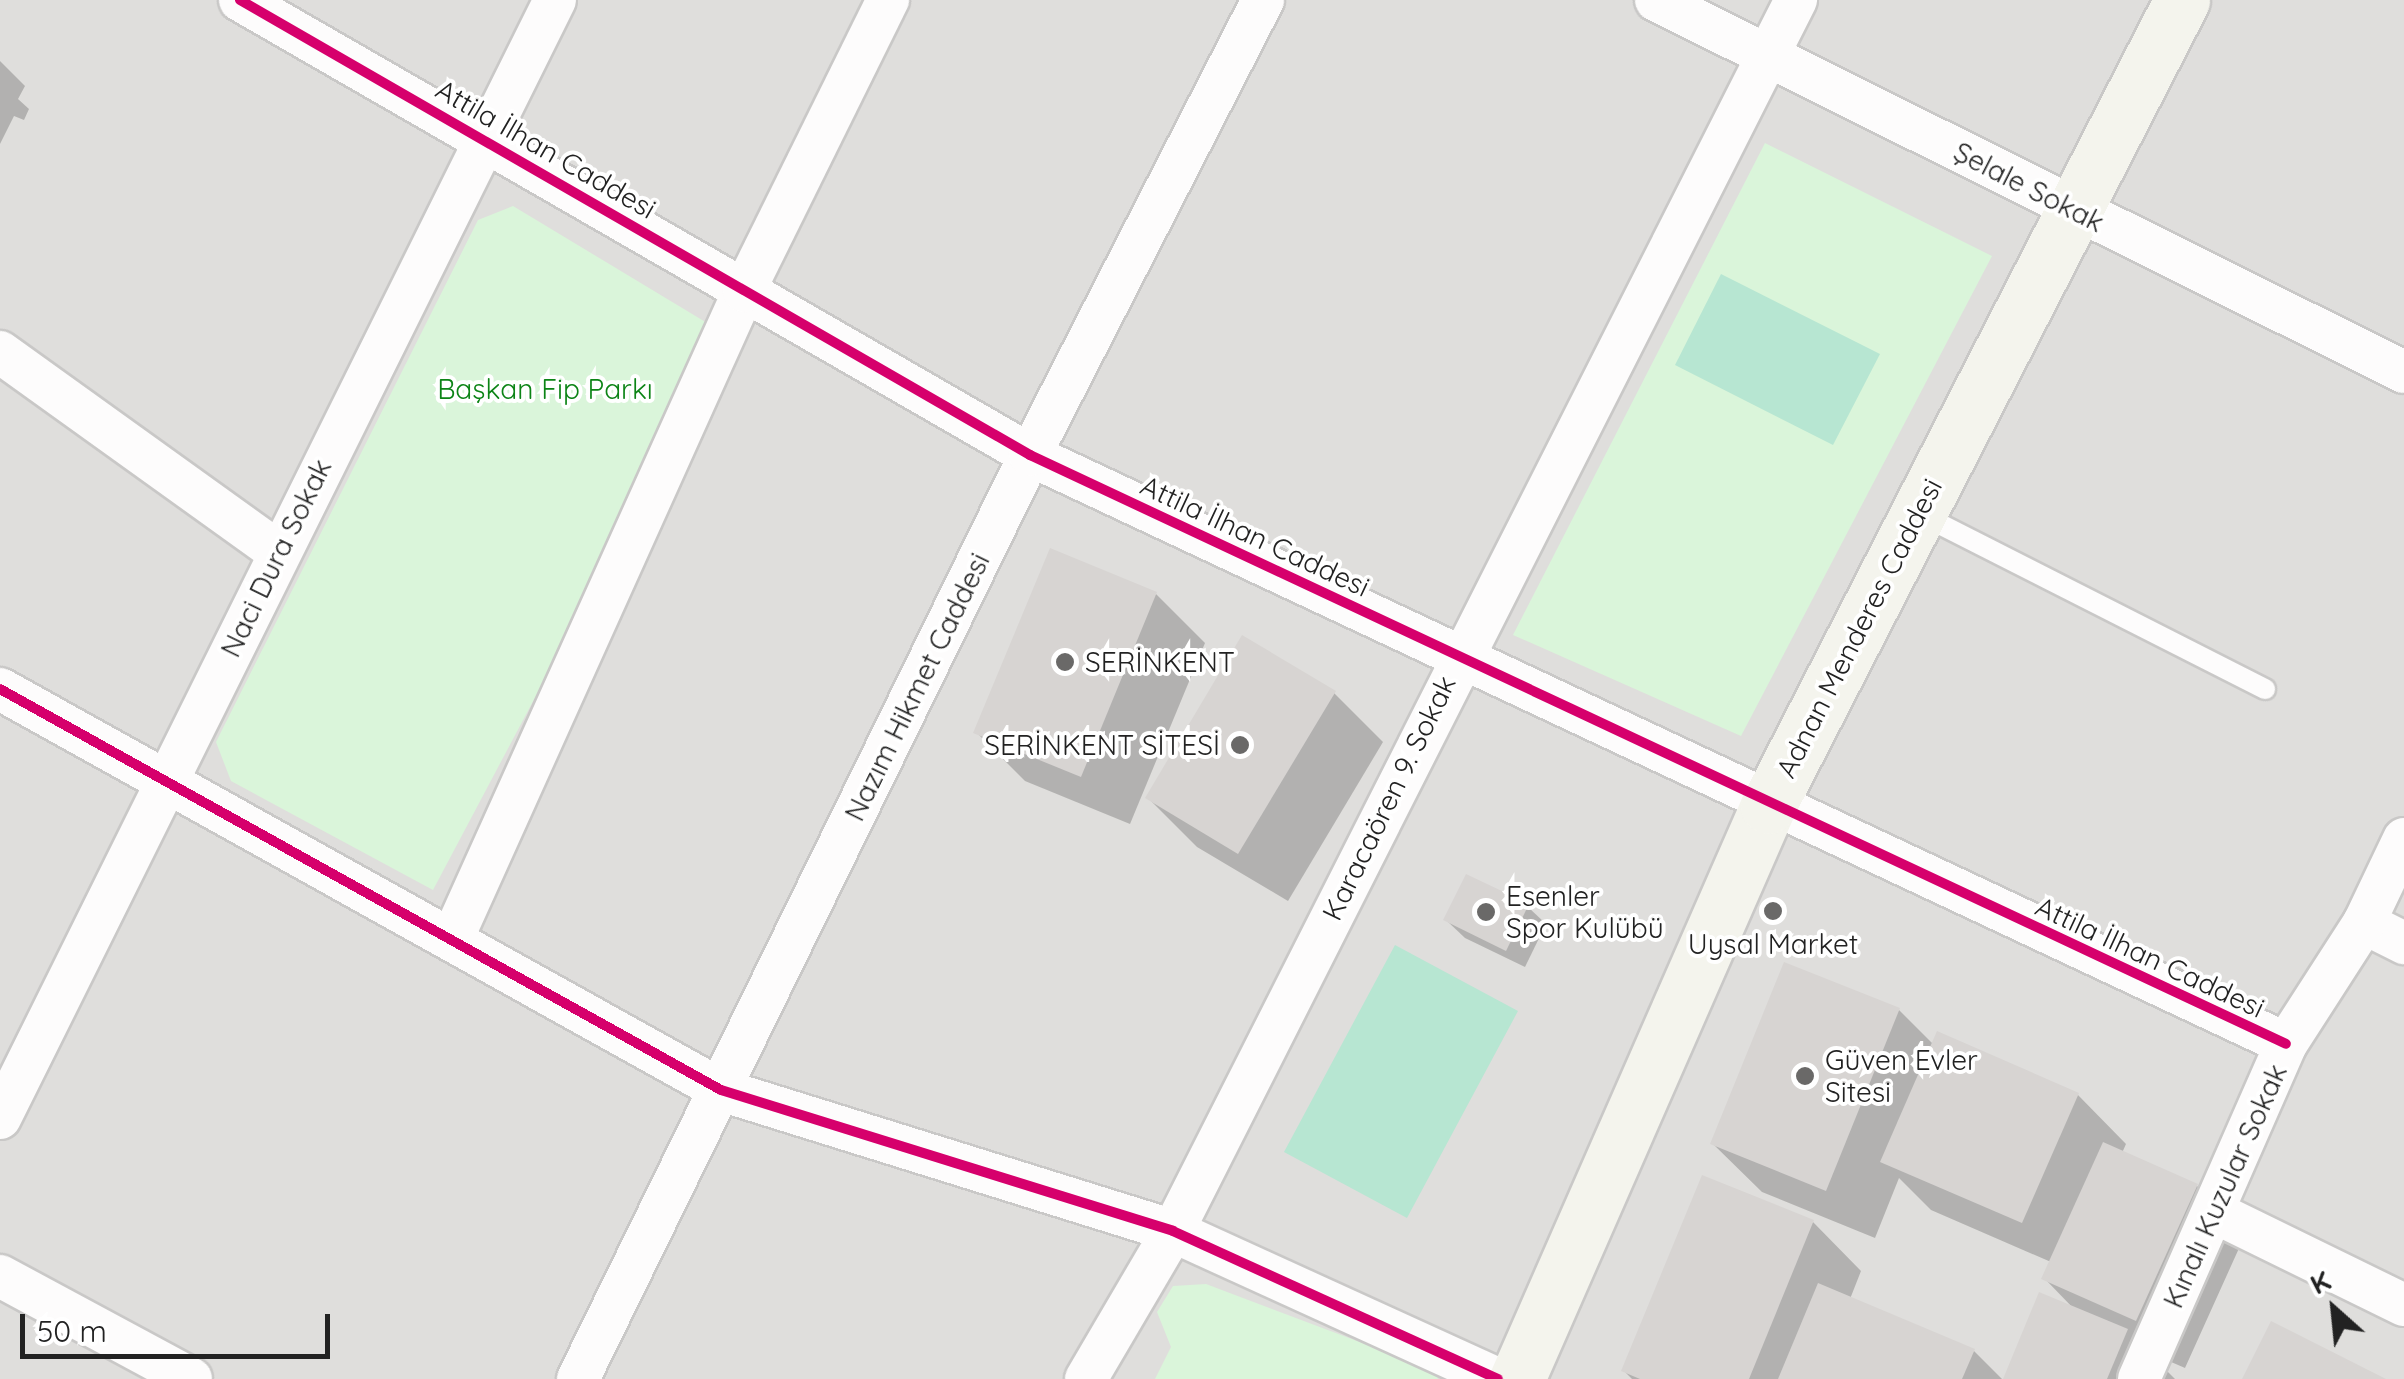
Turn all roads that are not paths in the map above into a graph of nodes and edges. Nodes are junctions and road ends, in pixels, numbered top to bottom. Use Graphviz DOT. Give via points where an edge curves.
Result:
graph roads {
  1 [pos="240,0"];
  2 [pos="555,0"];
  3 [pos="888,0"];
  4 [pos="1263,0"];
  5 [pos="1656,0"];
  6 [pos="1796,0"];
  7 [pos="2182,0"];
  8 [pos="1767,56"];
  9 [pos="486,138"];
  10 [pos="2073,210"];
  11 [pos="744,292"];
  12 [pos="0,352"];
  13 [pos="2404,372"];
  14 [pos="1030,455"];
  15 [pos="1918,513"];
  16 [pos="278,552"];
  17 [pos="1459,657"];
  18 [pos="0,689"];
  19 [pos="2265,689"];
  20 [pos="168,782"];
  21 [pos="1768,806"];
  22 [pos="2404,839"];
  23 [pos="2364,923"];
  24 [pos="453,937"];
  25 [pos="2404,943"];
  26 [pos="2286,1044"];
  27 [pos="720,1090"];
  28 [pos="0,1118"];
  29 [pos="2216,1213"];
  30 [pos="1173,1231"];
  31 [pos="0,1276"];
  32 [pos="2404,1305"];
  33 [pos="191,1379"];
  34 [pos="578,1379"];
  35 [pos="1086,1379"];
  36 [pos="1498,1379"];
  37 [pos="1517,1379"];
  38 [pos="2139,1379"];
  1 -- 9 [label="street, Attila İlhan Caddesi"];
  2 -- 9 [label="street, Naci Dura Sokak"];
  3 -- 11 [label="street"];
  4 -- 14 [label="street, Nazım Hikmet Caddesi"];
  5 -- 8 [label="street, Şelale Sokak"];
  6 -- 8 [label="street, Karacaören 9. Sokak"];
  7 -- 10 [label="street, Adnan Menderes Caddesi"];
  8 -- 10 [label="street, Şelale Sokak"];
  8 -- 17 [label="street, Karacaören 9. Sokak"];
  9 -- 11 [label="street, Attila İlhan Caddesi"];
  9 -- 16 [label="street, Naci Dura Sokak"];
  10 -- 13 [label="street, Şelale Sokak"];
  10 -- 15 [label="street, Adnan Menderes Caddesi"];
  11 -- 14 [label="street, Attila İlhan Caddesi"];
  11 -- 24 [label="street"];
  12 -- 16 [label="street"];
  14 -- 17 [label="street, Attila İlhan Caddesi"];
  14 -- 27 [label="street, Nazım Hikmet Caddesi"];
  15 -- 19 [label="lane"];
  15 -- 21 [label="street, Adnan Menderes Caddesi"];
  16 -- 20 [label="street, Naci Dura Sokak"];
  17 -- 21 [label="street, Attila İlhan Caddesi"];
  17 -- 30 [label="street, Karacaören 9. Sokak"];
  18 -- 20 [label="street"];
  20 -- 24 [label="street"];
  20 -- 28 [label="street, Naci Dura Sokak"];
  21 -- 26 [label="street, Attila İlhan Caddesi"];
  21 -- 37 [label="street, Adnan Menderes Caddesi"];
  22 -- 23 [label="street, Kınalı Kuzular Sokak"];
  23 -- 25 [label="street"];
  23 -- 26 [label="street, Kınalı Kuzular Sokak"];
  24 -- 27 [label="street"];
  26 -- 29 [label="street, Kınalı Kuzular Sokak"];
  27 -- 30 [label="street"];
  27 -- 34 [label="street, Nazım Hikmet Caddesi"];
  29 -- 32 [label="street"];
  29 -- 38 [label="street, Kınalı Kuzular Sokak"];
  30 -- 35 [label="street, Karacaören 9. Sokak"];
  30 -- 36 [label="street"];
  31 -- 33 [label="street"];
}
